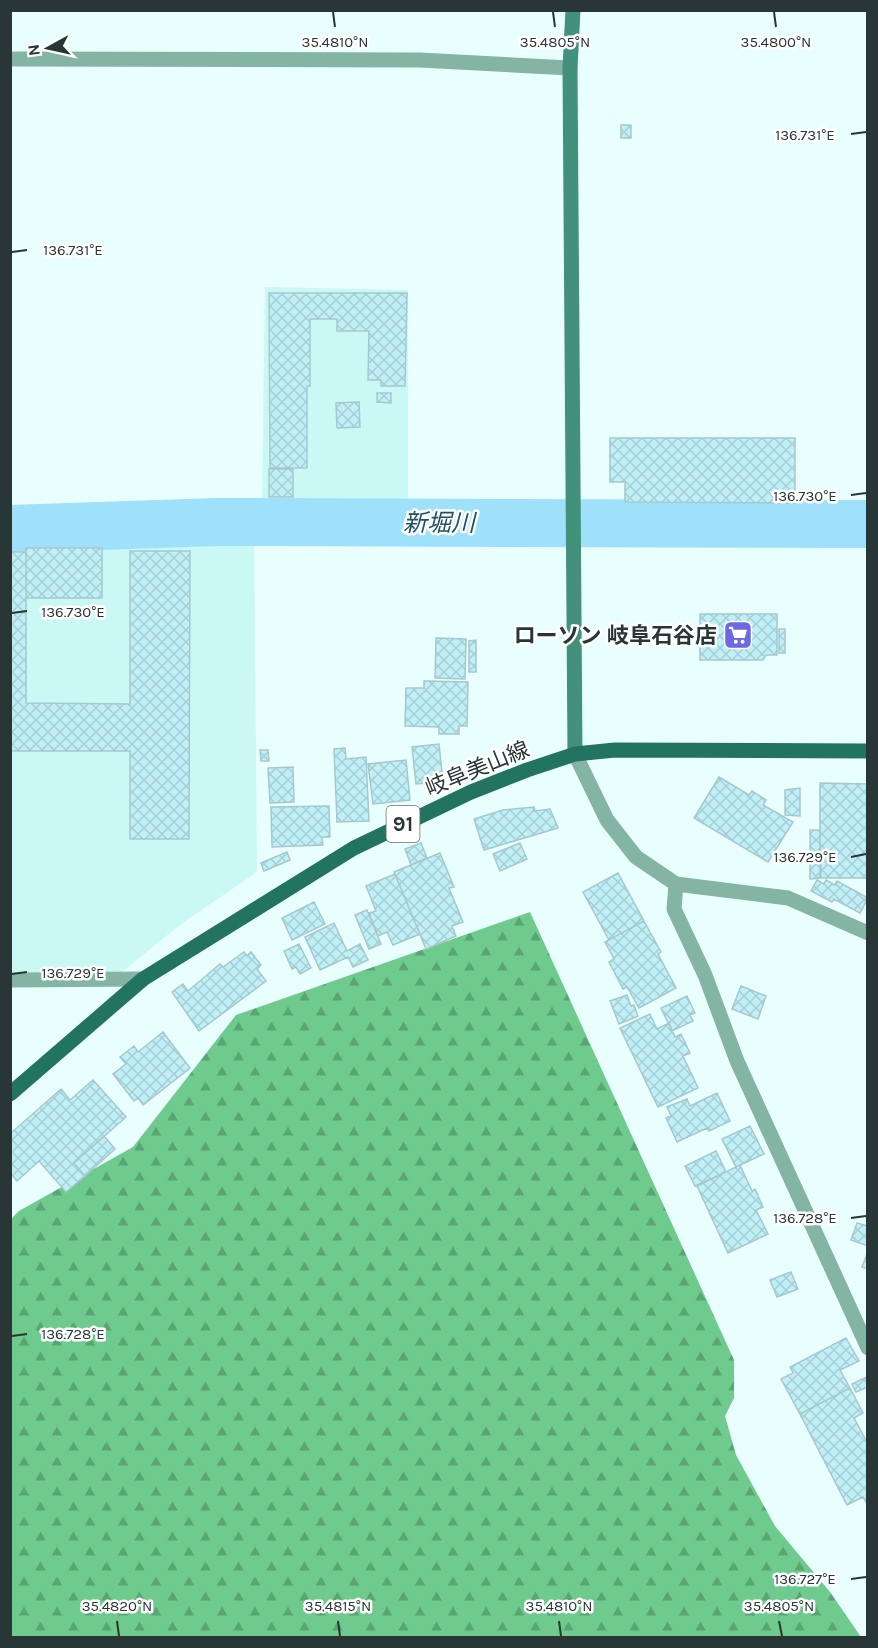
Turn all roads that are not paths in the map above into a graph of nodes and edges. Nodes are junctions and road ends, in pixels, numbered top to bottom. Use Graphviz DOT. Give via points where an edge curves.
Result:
graph roads {
  1 [pos="573,10"];
  2 [pos="10,59"];
  3 [pos="570,68"];
  4 [pos="867,751"];
  5 [pos="574,754"];
  6 [pos="676,884"];
  7 [pos="867,933"];
  8 [pos="143,979"];
  9 [pos="10,980"];
  10 [pos="10,1094"];
  11 [pos="867,1348"];
  1 -- 3 [label="street"];
  2 -- 3 [label="street" via="420,60"];
  3 -- 5 [label="street"];
  4 -- 5 [label="main road, 岐阜美山線 / 91" via="615,750"];
  5 -- 6 [label="street" via="614,830 636,857"];
  5 -- 8 [label="main road, 岐阜美山線 / 91" via="471,792 354,848"];
  6 -- 7 [label="street" via="788,898"];
  6 -- 11 [label="street" via="674,909 705,975 737,1061"];
  8 -- 9 [label="street"];
  8 -- 10 [label="main road, 岐阜美山線 / 91"];
}
